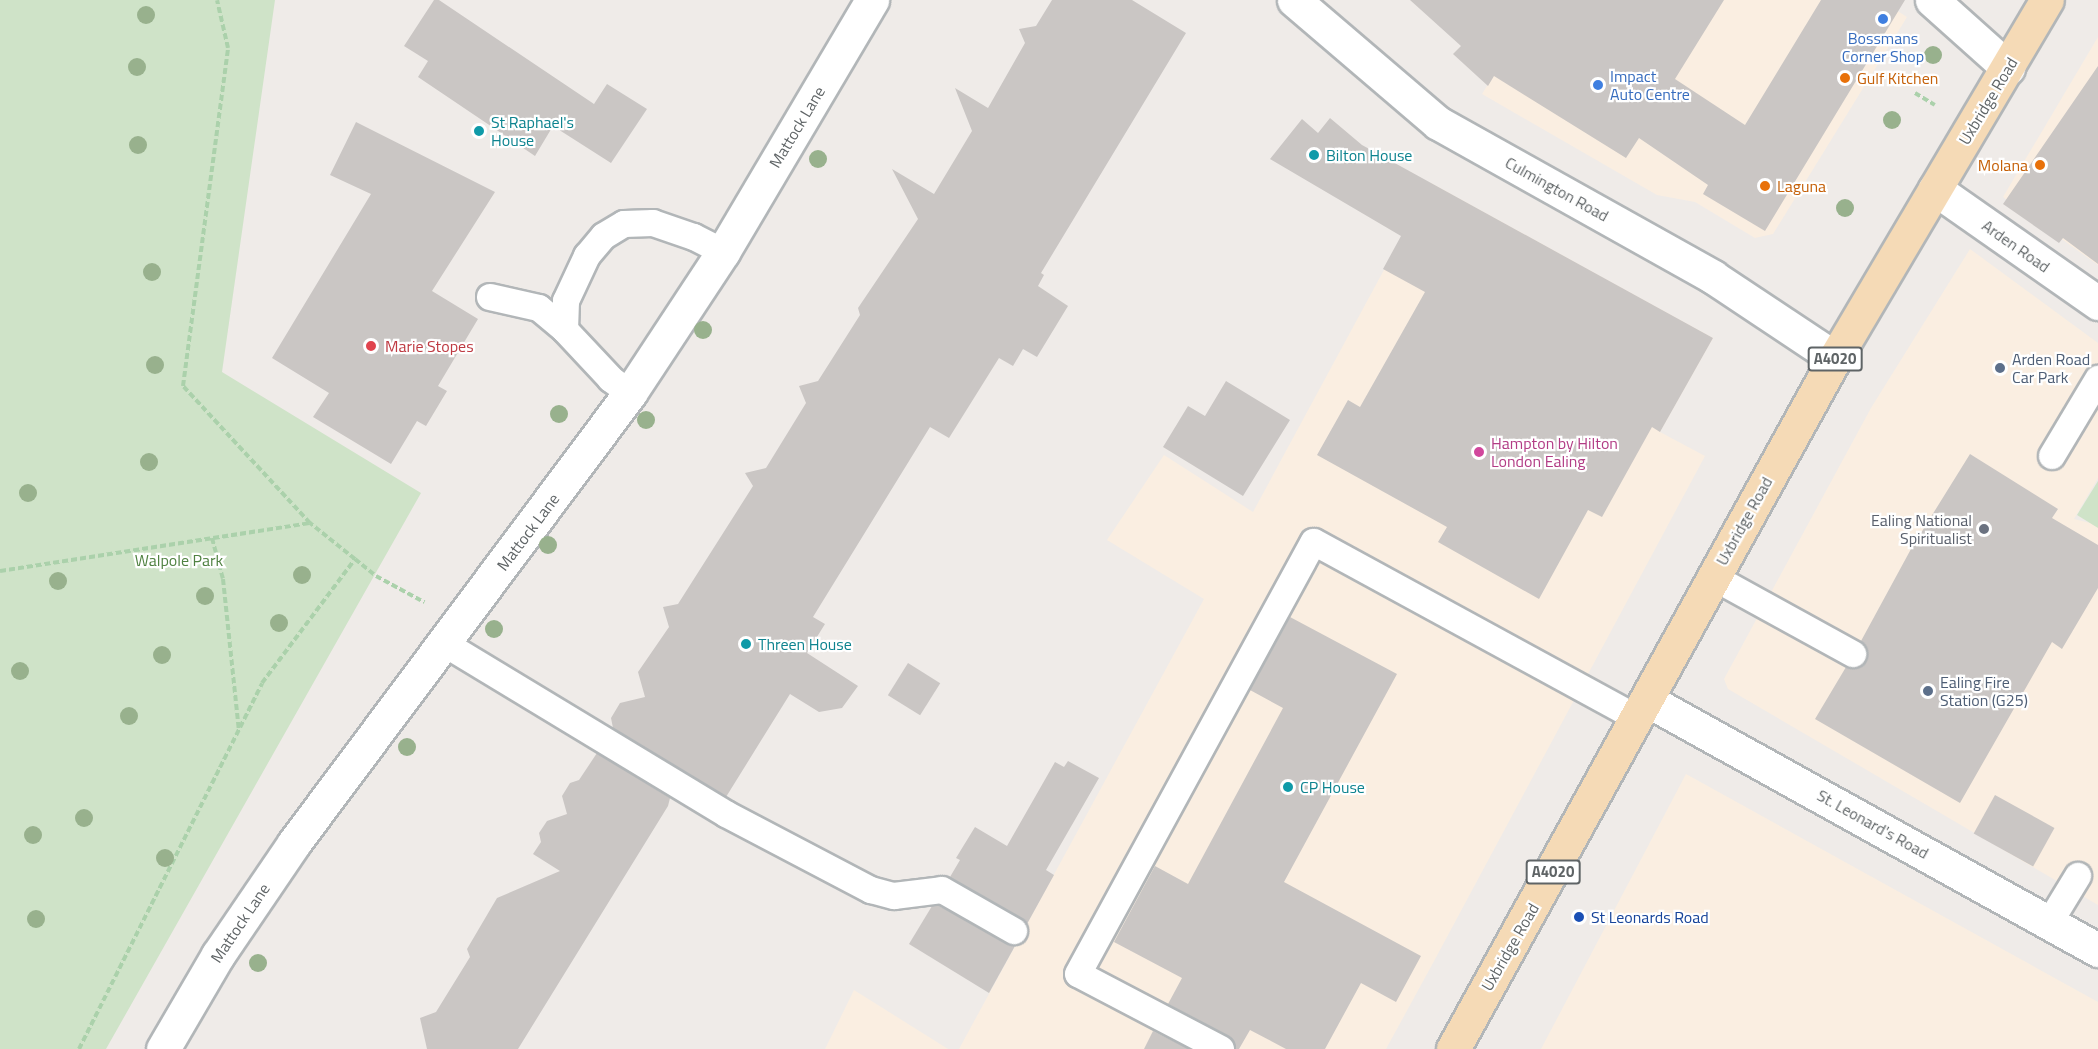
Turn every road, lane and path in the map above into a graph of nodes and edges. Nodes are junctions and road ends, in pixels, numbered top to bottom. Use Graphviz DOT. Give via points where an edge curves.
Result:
graph roads {
  1 [pos="218,0"];
  2 [pos="872,0"];
  3 [pos="1294,0"];
  4 [pos="1932,0"];
  5 [pos="2047,0"];
  6 [pos="2007,68"];
  7 [pos="1916,93"];
  8 [pos="1938,107"];
  9 [pos="1935,189"];
  10 [pos="723,252"];
  11 [pos="490,297"];
  12 [pos="2098,303"];
  13 [pos="564,330"];
  14 [pos="1835,358"];
  15 [pos="2098,379"];
  16 [pos="630,393"];
  17 [pos="2052,456"];
  18 [pos="310,523"];
  19 [pos="212,538"];
  20 [pos="355,559"];
  21 [pos="0,571"];
  22 [pos="1713,576"];
  23 [pos="450,632"];
  24 [pos="1853,654"];
  25 [pos="1642,709"];
  26 [pos="239,730"];
  27 [pos="2079,876"];
  28 [pos="2050,922"];
  29 [pos="1014,931"];
  30 [pos="2098,950"];
  31 [pos="79,1049"];
  32 [pos="163,1049"];
  33 [pos="1221,1049"];
  34 [pos="1453,1049"];
  1 -- 18 [label="path" via="228,48 183,386"];
  2 -- 10 [label="street, Mattock Lane"];
  3 -- 14 [label="street, Culmington Road" via="1438,123 1713,278"];
  4 -- 6 [label="street"];
  5 -- 6 [label="main road, Uxbridge Road / A4020"];
  6 -- 9 [label="main road, Uxbridge Road / A4020"];
  7 -- 8 [label="path"];
  9 -- 12 [label="street, Arden Road"];
  9 -- 14 [label="main road, Uxbridge Road / A4020"];
  10 -- 13 [label="lane" via="653,223 624,224 604,236 573,279 566,301"];
  10 -- 16 [label="street, Mattock Lane"];
  11 -- 13 [label="lane" via="538,308"];
  13 -- 16 [label="lane"];
  14 -- 22 [label="main road, Uxbridge Road / A4020"];
  15 -- 17 [label="lane"];
  16 -- 23 [label="street, Mattock Lane" via="533,527"];
  18 -- 19 [label="path"];
  18 -- 20 [label="path"];
  19 -- 21 [label="path"];
  19 -- 26 [label="path" via="223,579"];
  20 -- 23 [label="path"];
  20 -- 26 [label="path" via="262,683"];
  22 -- 24 [label="lane"];
  22 -- 25 [label="main road, Uxbridge Road / A4020"];
  23 -- 29 [label="lane" via="726,814 871,890 894,896 942,890"];
  23 -- 32 [label="street, Mattock Lane" via="294,843 218,955"];
  25 -- 28 [label="street, St. Leonard's Road"];
  25 -- 33 [label="lane" via="1314,542 1078,974"];
  25 -- 34 [label="main road, Uxbridge Road / A4020"];
  26 -- 31 [label="path"];
  27 -- 28 [label="lane"];
  28 -- 30 [label="street, St. Leonard's Road"];
}
